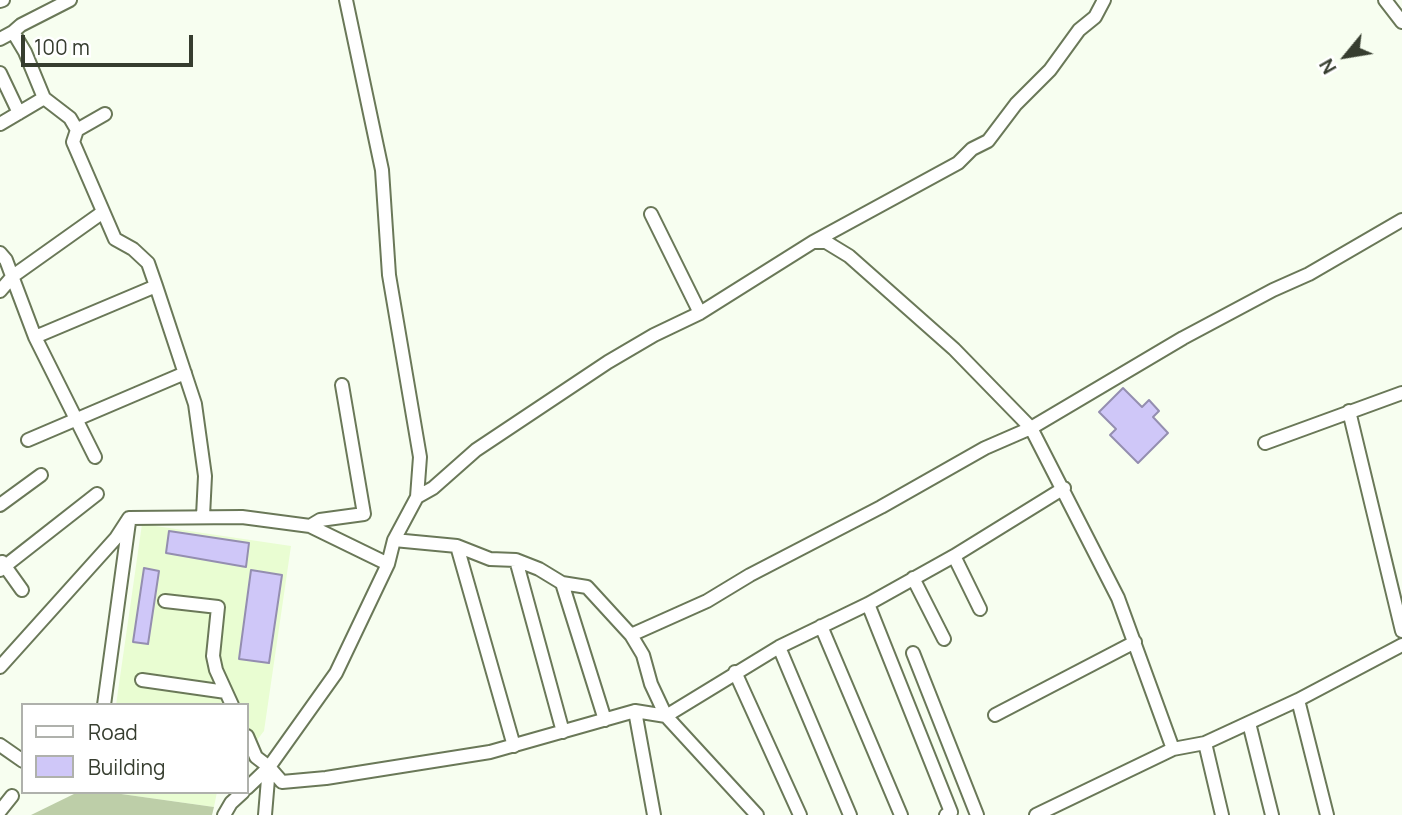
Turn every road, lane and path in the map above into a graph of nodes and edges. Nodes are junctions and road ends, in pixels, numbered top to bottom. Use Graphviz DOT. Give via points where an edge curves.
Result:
graph roads {
  1 [pos="346,0"];
  2 [pos="1104,0"];
  3 [pos="1385,0"];
  4 [pos="69,1"];
  5 [pos="1402,22"];
  6 [pos="13,32"];
  7 [pos="0,39"];
  8 [pos="0,73"];
  9 [pos="44,98"];
  10 [pos="19,113"];
  11 [pos="105,114"];
  12 [pos="0,124"];
  13 [pos="77,130"];
  14 [pos="103,212"];
  15 [pos="651,215"];
  16 [pos="1402,220"];
  17 [pos="813,242"];
  18 [pos="0,253"];
  19 [pos="13,276"];
  20 [pos="156,286"];
  21 [pos="0,291"];
  22 [pos="700,313"];
  23 [pos="35,337"];
  24 [pos="185,373"];
  25 [pos="342,385"];
  26 [pos="1402,393"];
  27 [pos="1349,411"];
  28 [pos="75,418"];
  29 [pos="1031,428"];
  30 [pos="29,440"];
  31 [pos="1265,443"];
  32 [pos="95,457"];
  33 [pos="41,475"];
  34 [pos="1064,488"];
  35 [pos="97,494"];
  36 [pos="417,497"];
  37 [pos="0,505"];
  38 [pos="203,516"];
  39 [pos="129,518"];
  40 [pos="310,526"];
  41 [pos="394,540"];
  42 [pos="457,546"];
  43 [pos="954,556"];
  44 [pos="516,560"];
  45 [pos="388,564"];
  46 [pos="2,565"];
  47 [pos="913,578"];
  48 [pos="562,583"];
  49 [pos="22,590"];
  50 [pos="165,601"];
  51 [pos="868,604"];
  52 [pos="980,608"];
  53 [pos="821,626"];
  54 [pos="1402,631"];
  55 [pos="631,635"];
  56 [pos="944,639"];
  57 [pos="1135,642"];
  58 [pos="1402,645"];
  59 [pos="779,648"];
  60 [pos="913,653"];
  61 [pos="0,667"];
  62 [pos="735,672"];
  63 [pos="142,680"];
  64 [pos="226,692"];
  65 [pos="1298,700"];
  66 [pos="104,703"];
  67 [pos="231,703"];
  68 [pos="635,711"];
  69 [pos="995,715"];
  70 [pos="666,716"];
  71 [pos="605,720"];
  72 [pos="1249,723"];
  73 [pos="563,732"];
  74 [pos="248,738"];
  75 [pos="1205,743"];
  76 [pos="0,745"];
  77 [pos="514,746"];
  78 [pos="1173,749"];
  79 [pos="21,760"];
  80 [pos="269,767"];
  81 [pos="248,787"];
  82 [pos="241,794"];
  83 [pos="12,796"];
  84 [pos="0,811"];
  85 [pos="224,815"];
  86 [pos="265,815"];
  87 [pos="654,815"];
  88 [pos="757,815"];
  89 [pos="800,815"];
  90 [pos="850,815"];
  91 [pos="901,815"];
  92 [pos="946,815"];
  93 [pos="977,815"];
  94 [pos="1036,815"];
  95 [pos="1222,815"];
  96 [pos="1272,815"];
  97 [pos="1327,815"];
  1 -- 36 [label="street" via="382,170 388,275 420,457"];
  2 -- 17 [label="street" via="1095,17 1079,30 988,141 958,163"];
  3 -- 5 [label="street"];
  4 -- 6 [label="street"];
  6 -- 7 [label="street"];
  6 -- 9 [label="street"];
  8 -- 10 [label="street"];
  9 -- 10 [label="street"];
  9 -- 13 [label="street" via="70,118"];
  10 -- 12 [label="street"];
  11 -- 13 [label="street"];
  13 -- 14 [label="street" via="73,142"];
  14 -- 19 [label="street"];
  14 -- 20 [label="street" via="115,239 148,263"];
  15 -- 22 [label="street"];
  16 -- 29 [label="street" via="1309,274 1182,338"];
  17 -- 22 [label="street"];
  17 -- 29 [label="street" via="826,242 849,256 954,349"];
  18 -- 19 [label="street"];
  19 -- 21 [label="street"];
  19 -- 23 [label="street"];
  20 -- 23 [label="street"];
  20 -- 24 [label="street"];
  22 -- 36 [label="street" via="608,362 476,450"];
  23 -- 28 [label="street"];
  24 -- 28 [label="street"];
  24 -- 38 [label="street" via="195,404 205,476"];
  25 -- 40 [label="street" via="364,514 320,520"];
  26 -- 27 [label="street"];
  27 -- 31 [label="street"];
  27 -- 54 [label="street"];
  28 -- 30 [label="street"];
  28 -- 32 [label="street"];
  29 -- 34 [label="street"];
  29 -- 55 [label="street" via="985,448 707,601"];
  33 -- 37 [label="street"];
  34 -- 43 [label="street"];
  34 -- 57 [label="street"];
  35 -- 46 [label="street"];
  36 -- 41 [label="street"];
  38 -- 39 [label="street"];
  38 -- 40 [label="street"];
  39 -- 61 [label="street"];
  39 -- 66 [label="street"];
  40 -- 45 [label="street"];
  41 -- 42 [label="street"];
  41 -- 45 [label="street"];
  42 -- 44 [label="street" via="490,559"];
  42 -- 77 [label="street"];
  43 -- 47 [label="street"];
  43 -- 52 [label="street"];
  44 -- 48 [label="street"];
  44 -- 73 [label="street"];
  45 -- 80 [label="street" via="336,673"];
  46 -- 49 [label="street"];
  47 -- 51 [label="street"];
  47 -- 56 [label="street"];
  48 -- 55 [label="street" via="587,587"];
  48 -- 71 [label="street"];
  50 -- 64 [label="street" via="218,607 213,656"];
  51 -- 53 [label="street"];
  51 -- 92 [label="street" via="951,813"];
  53 -- 59 [label="street"];
  53 -- 91 [label="street"];
  55 -- 70 [label="street"];
  57 -- 69 [label="street"];
  57 -- 78 [label="street"];
  58 -- 65 [label="street"];
  59 -- 62 [label="street"];
  59 -- 90 [label="street"];
  60 -- 93 [label="street"];
  62 -- 70 [label="street"];
  62 -- 89 [label="street"];
  63 -- 64 [label="street"];
  64 -- 67 [label="street"];
  65 -- 72 [label="street"];
  65 -- 97 [label="street"];
  68 -- 70 [label="street"];
  68 -- 71 [label="street"];
  68 -- 87 [label="street"];
  70 -- 88 [label="street"];
  71 -- 73 [label="street"];
  72 -- 75 [label="street"];
  72 -- 96 [label="street"];
  73 -- 77 [label="street"];
  74 -- 80 [label="street" via="256,757"];
  75 -- 78 [label="street"];
  75 -- 95 [label="street"];
  76 -- 79 [label="street"];
  77 -- 80 [label="street" via="282,782"];
  78 -- 94 [label="street"];
  80 -- 81 [label="street"];
  80 -- 86 [label="street"];
  82 -- 85 [label="street"];
  83 -- 84 [label="street"];
}
